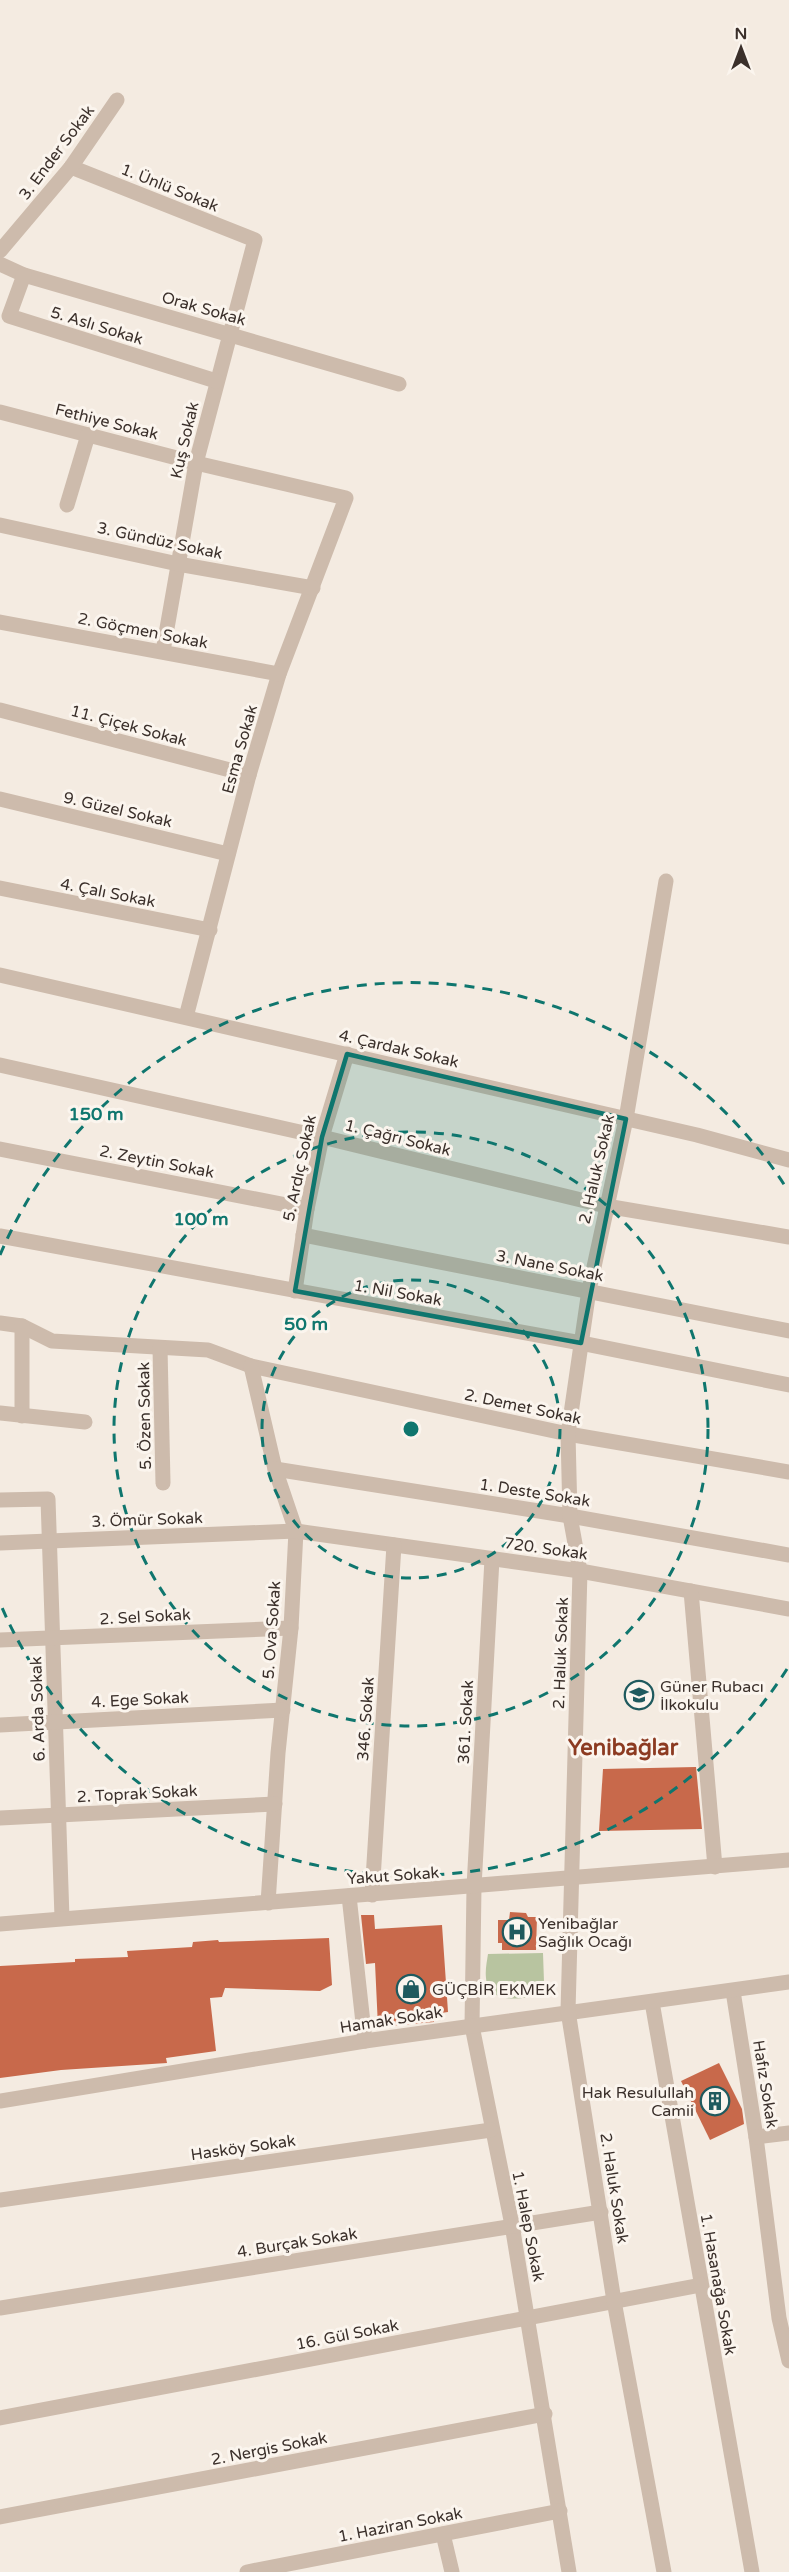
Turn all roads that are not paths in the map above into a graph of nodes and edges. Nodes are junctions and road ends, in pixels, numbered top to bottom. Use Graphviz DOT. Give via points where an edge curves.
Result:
graph roads {
  1 [pos="117,100"];
  2 [pos="71,167"];
  3 [pos="255,240"];
  4 [pos="0,251"];
  5 [pos="0,264"];
  6 [pos="24,275"];
  7 [pos="230,334"];
  8 [pos="216,381"];
  9 [pos="399,384"];
  10 [pos="0,412"];
  11 [pos="88,435"];
  12 [pos="196,463"];
  13 [pos="346,498"];
  14 [pos="67,506"];
  15 [pos="0,525"];
  16 [pos="178,564"];
  17 [pos="313,588"];
  18 [pos="0,622"];
  19 [pos="162,651"];
  20 [pos="279,674"];
  21 [pos="0,712"];
  22 [pos="249,775"];
  23 [pos="0,799"];
  24 [pos="228,854"];
  25 [pos="666,881"];
  26 [pos="0,888"];
  27 [pos="210,930"];
  28 [pos="0,975"];
  29 [pos="186,1017"];
  30 [pos="347,1054"];
  31 [pos="0,1065"];
  32 [pos="626,1119"];
  33 [pos="322,1137"];
  34 [pos="0,1149"];
  35 [pos="789,1161"];
  36 [pos="606,1206"];
  37 [pos="308,1209"];
  38 [pos="303,1235"];
  39 [pos="0,1236"];
  40 [pos="789,1237"];
  41 [pos="589,1290"];
  42 [pos="295,1292"];
  43 [pos="0,1323"];
  44 [pos="22,1326"];
  45 [pos="789,1331"];
  46 [pos="581,1343"];
  47 [pos="160,1348"];
  48 [pos="251,1366"];
  49 [pos="789,1385"];
  50 [pos="0,1413"];
  51 [pos="22,1416"];
  52 [pos="85,1422"];
  53 [pos="568,1434"];
  54 [pos="274,1469"];
  55 [pos="789,1472"];
  56 [pos="163,1483"];
  57 [pos="0,1500"];
  58 [pos="570,1516"];
  59 [pos="296,1532"];
  60 [pos="50,1541"];
  61 [pos="0,1543"];
  62 [pos="394,1545"];
  63 [pos="789,1555"];
  64 [pos="492,1558"];
  65 [pos="580,1571"];
  66 [pos="691,1591"];
  67 [pos="789,1609"];
  68 [pos="291,1628"];
  69 [pos="52,1638"];
  70 [pos="0,1640"];
  71 [pos="283,1710"];
  72 [pos="55,1721"];
  73 [pos="0,1725"];
  74 [pos="275,1804"];
  75 [pos="58,1815"];
  76 [pos="0,1818"];
  77 [pos="789,1860"];
  78 [pos="715,1867"];
  79 [pos="570,1879"];
  80 [pos="474,1887"];
  81 [pos="372,1895"];
  82 [pos="349,1896"];
  83 [pos="268,1902"];
  84 [pos="62,1918"];
  85 [pos="0,1924"];
  86 [pos="789,1982"];
  87 [pos="733,1991"];
  88 [pos="652,2002"];
  89 [pos="568,2012"];
  90 [pos="472,2026"];
  91 [pos="365,2041"];
  92 [pos="0,2101"];
  93 [pos="491,2130"];
  94 [pos="789,2133"];
  95 [pos="756,2137"];
  96 [pos="0,2200"];
  97 [pos="601,2212"];
  98 [pos="512,2225"];
  99 [pos="701,2285"];
  100 [pos="614,2301"];
  101 [pos="0,2308"];
  102 [pos="527,2318"];
  103 [pos="789,2361"];
  104 [pos="545,2414"];
  105 [pos="0,2418"];
  106 [pos="560,2511"];
  107 [pos="0,2517"];
  108 [pos="443,2534"];
  109 [pos="247,2572"];
  110 [pos="451,2572"];
  111 [pos="569,2572"];
  112 [pos="664,2572"];
  113 [pos="752,2572"];
  1 -- 2 [label="street, 3. Ender Sokak"];
  2 -- 3 [label="street, 1. Ünlü Sokak"];
  2 -- 4 [label="street, 3. Ender Sokak"];
  3 -- 7 [label="street, Kuş Sokak"];
  5 -- 6 [label="street, Orak Sokak"];
  6 -- 7 [label="street, Orak Sokak"];
  6 -- 8 [label="street, 5. Aslı Sokak" via="9,316"];
  7 -- 8 [label="street, Kuş Sokak"];
  7 -- 9 [label="street, Orak Sokak"];
  8 -- 12 [label="street, Kuş Sokak"];
  10 -- 11 [label="street, Fethiye Sokak"];
  11 -- 12 [label="street, Fethiye Sokak"];
  11 -- 14 [label="street"];
  12 -- 13 [label="street, Fethiye Sokak"];
  12 -- 16 [label="street, Kuş Sokak"];
  13 -- 17 [label="street, Esma Sokak"];
  15 -- 16 [label="street, 3. Gündüz Sokak"];
  16 -- 17 [label="street, 3. Gündüz Sokak"];
  16 -- 19 [label="street, Kuş Sokak"];
  17 -- 20 [label="street, Esma Sokak"];
  18 -- 19 [label="street, 2. Göçmen Sokak"];
  19 -- 20 [label="street, 2. Göçmen Sokak"];
  20 -- 22 [label="street, Esma Sokak"];
  21 -- 22 [label="street, 11. Çiçek Sokak"];
  22 -- 24 [label="street, Esma Sokak"];
  23 -- 24 [label="street, 9. Güzel Sokak"];
  24 -- 27 [label="street, Esma Sokak"];
  25 -- 32 [label="street, 2. Haluk Sokak"];
  26 -- 27 [label="street, 4. Çalı Sokak"];
  27 -- 29 [label="street, Esma Sokak"];
  28 -- 29 [label="street, 4. Çardak Sokak"];
  29 -- 30 [label="street, 4. Çardak Sokak"];
  30 -- 32 [label="street, 4. Çardak Sokak"];
  30 -- 33 [label="street, 5. Ardıç Sokak"];
  31 -- 33 [label="street, 1. Çağrı Sokak"];
  32 -- 35 [label="street, 4. Çardak Sokak"];
  32 -- 36 [label="street, 2. Haluk Sokak"];
  33 -- 36 [label="street, 1. Çağrı Sokak"];
  33 -- 37 [label="street, 5. Ardıç Sokak"];
  34 -- 37 [label="street, 2. Zeytin Sokak"];
  36 -- 40 [label="street, 1. Çağrı Sokak"];
  36 -- 41 [label="street, 2. Haluk Sokak"];
  37 -- 38 [label="street, 5. Ardıç Sokak"];
  38 -- 41 [label="street, 3. Nane Sokak"];
  38 -- 42 [label="street, 5. Ardıç Sokak"];
  39 -- 42 [label="street, 1. Nil Sokak"];
  41 -- 45 [label="street, 3. Nane Sokak"];
  41 -- 46 [label="street, 2. Haluk Sokak"];
  42 -- 46 [label="street, 1. Nil Sokak"];
  43 -- 44 [label="street, 2. Demet Sokak"];
  44 -- 47 [label="street, 2. Demet Sokak" via="52,1341"];
  44 -- 51 [label="street"];
  46 -- 49 [label="street, 1. Nil Sokak"];
  46 -- 53 [label="street, 2. Haluk Sokak"];
  47 -- 48 [label="street, 2. Demet Sokak" via="207,1350"];
  47 -- 56 [label="street, 5. Özen Sokak"];
  48 -- 53 [label="street, 2. Demet Sokak"];
  48 -- 54 [label="street, 5. Ova Sokak"];
  50 -- 51 [label="street"];
  51 -- 52 [label="street"];
  53 -- 55 [label="street, 2. Demet Sokak"];
  53 -- 58 [label="street, 2. Haluk Sokak"];
  54 -- 58 [label="street, 1. Deste Sokak"];
  54 -- 59 [label="street, 5. Ova Sokak"];
  57 -- 60 [label="street, 6. Arda Sokak" via="48,1499"];
  58 -- 63 [label="street, 1. Deste Sokak"];
  58 -- 65 [label="street, 2. Haluk Sokak"];
  59 -- 60 [label="street, 3. Ömür Sokak"];
  59 -- 62 [label="street, 720. Sokak"];
  59 -- 68 [label="street, 5. Ova Sokak"];
  60 -- 61 [label="street, 3. Ömür Sokak"];
  60 -- 69 [label="street, 6. Arda Sokak"];
  62 -- 64 [label="street, 720. Sokak"];
  62 -- 81 [label="street, 346. Sokak"];
  64 -- 65 [label="street, 720. Sokak"];
  64 -- 80 [label="street, 361. Sokak"];
  65 -- 66 [label="street, 720. Sokak"];
  65 -- 79 [label="street, 2. Haluk Sokak"];
  66 -- 67 [label="street, 720. Sokak"];
  66 -- 78 [label="street"];
  68 -- 69 [label="street, 2. Sel Sokak"];
  68 -- 71 [label="street, 5. Ova Sokak"];
  69 -- 70 [label="street, 2. Sel Sokak"];
  69 -- 72 [label="street, 6. Arda Sokak"];
  71 -- 72 [label="street, 4. Ege Sokak"];
  71 -- 74 [label="street, 5. Ova Sokak"];
  72 -- 73 [label="street, 4. Ege Sokak"];
  72 -- 75 [label="street, 6. Arda Sokak"];
  74 -- 75 [label="street, 2. Toprak Sokak"];
  74 -- 83 [label="street, 5. Ova Sokak"];
  75 -- 76 [label="street, 2. Toprak Sokak"];
  75 -- 84 [label="street, 6. Arda Sokak"];
  77 -- 78 [label="street, Yakut Sokak"];
  78 -- 79 [label="street, Yakut Sokak"];
  79 -- 80 [label="street, Yakut Sokak"];
  79 -- 89 [label="street, 2. Haluk Sokak"];
  80 -- 81 [label="street, Yakut Sokak"];
  80 -- 90 [label="street, 1. Halep Sokak"];
  81 -- 82 [label="street, Yakut Sokak"];
  82 -- 83 [label="street, Yakut Sokak"];
  82 -- 91 [label="street"];
  83 -- 84 [label="street, Yakut Sokak"];
  84 -- 85 [label="street, Yakut Sokak"];
  86 -- 87 [label="street, Hamak Sokak"];
  87 -- 88 [label="street, Hamak Sokak"];
  87 -- 95 [label="street, Hafız Sokak"];
  88 -- 89 [label="street, Hamak Sokak"];
  88 -- 99 [label="street, 1. Hasanağa Sokak"];
  89 -- 90 [label="street, Hamak Sokak"];
  89 -- 97 [label="street, 2. Haluk Sokak"];
  90 -- 91 [label="street, Hamak Sokak"];
  90 -- 93 [label="street, 1. Halep Sokak"];
  91 -- 92 [label="street, Hamak Sokak"];
  93 -- 96 [label="street, Hasköy Sokak"];
  93 -- 98 [label="street, 1. Halep Sokak"];
  94 -- 95 [label="street"];
  95 -- 103 [label="street, Hafız Sokak" via="779,2318"];
  97 -- 98 [label="street, 4. Burçak Sokak"];
  97 -- 100 [label="street, 2. Haluk Sokak"];
  98 -- 101 [label="street, 4. Burçak Sokak"];
  98 -- 102 [label="street, 1. Halep Sokak"];
  99 -- 100 [label="street, 16. Gül Sokak"];
  99 -- 113 [label="street, 1. Hasanağa Sokak"];
  100 -- 102 [label="street, 16. Gül Sokak"];
  100 -- 112 [label="street, 2. Haluk Sokak"];
  102 -- 104 [label="street, 1. Halep Sokak"];
  102 -- 105 [label="street, 16. Gül Sokak"];
  104 -- 106 [label="street, 1. Halep Sokak"];
  104 -- 107 [label="street, 2. Nergis Sokak"];
  106 -- 108 [label="street, 1. Haziran Sokak"];
  106 -- 111 [label="street, 1. Halep Sokak"];
  108 -- 109 [label="street, 1. Haziran Sokak"];
  108 -- 110 [label="street"];
}
